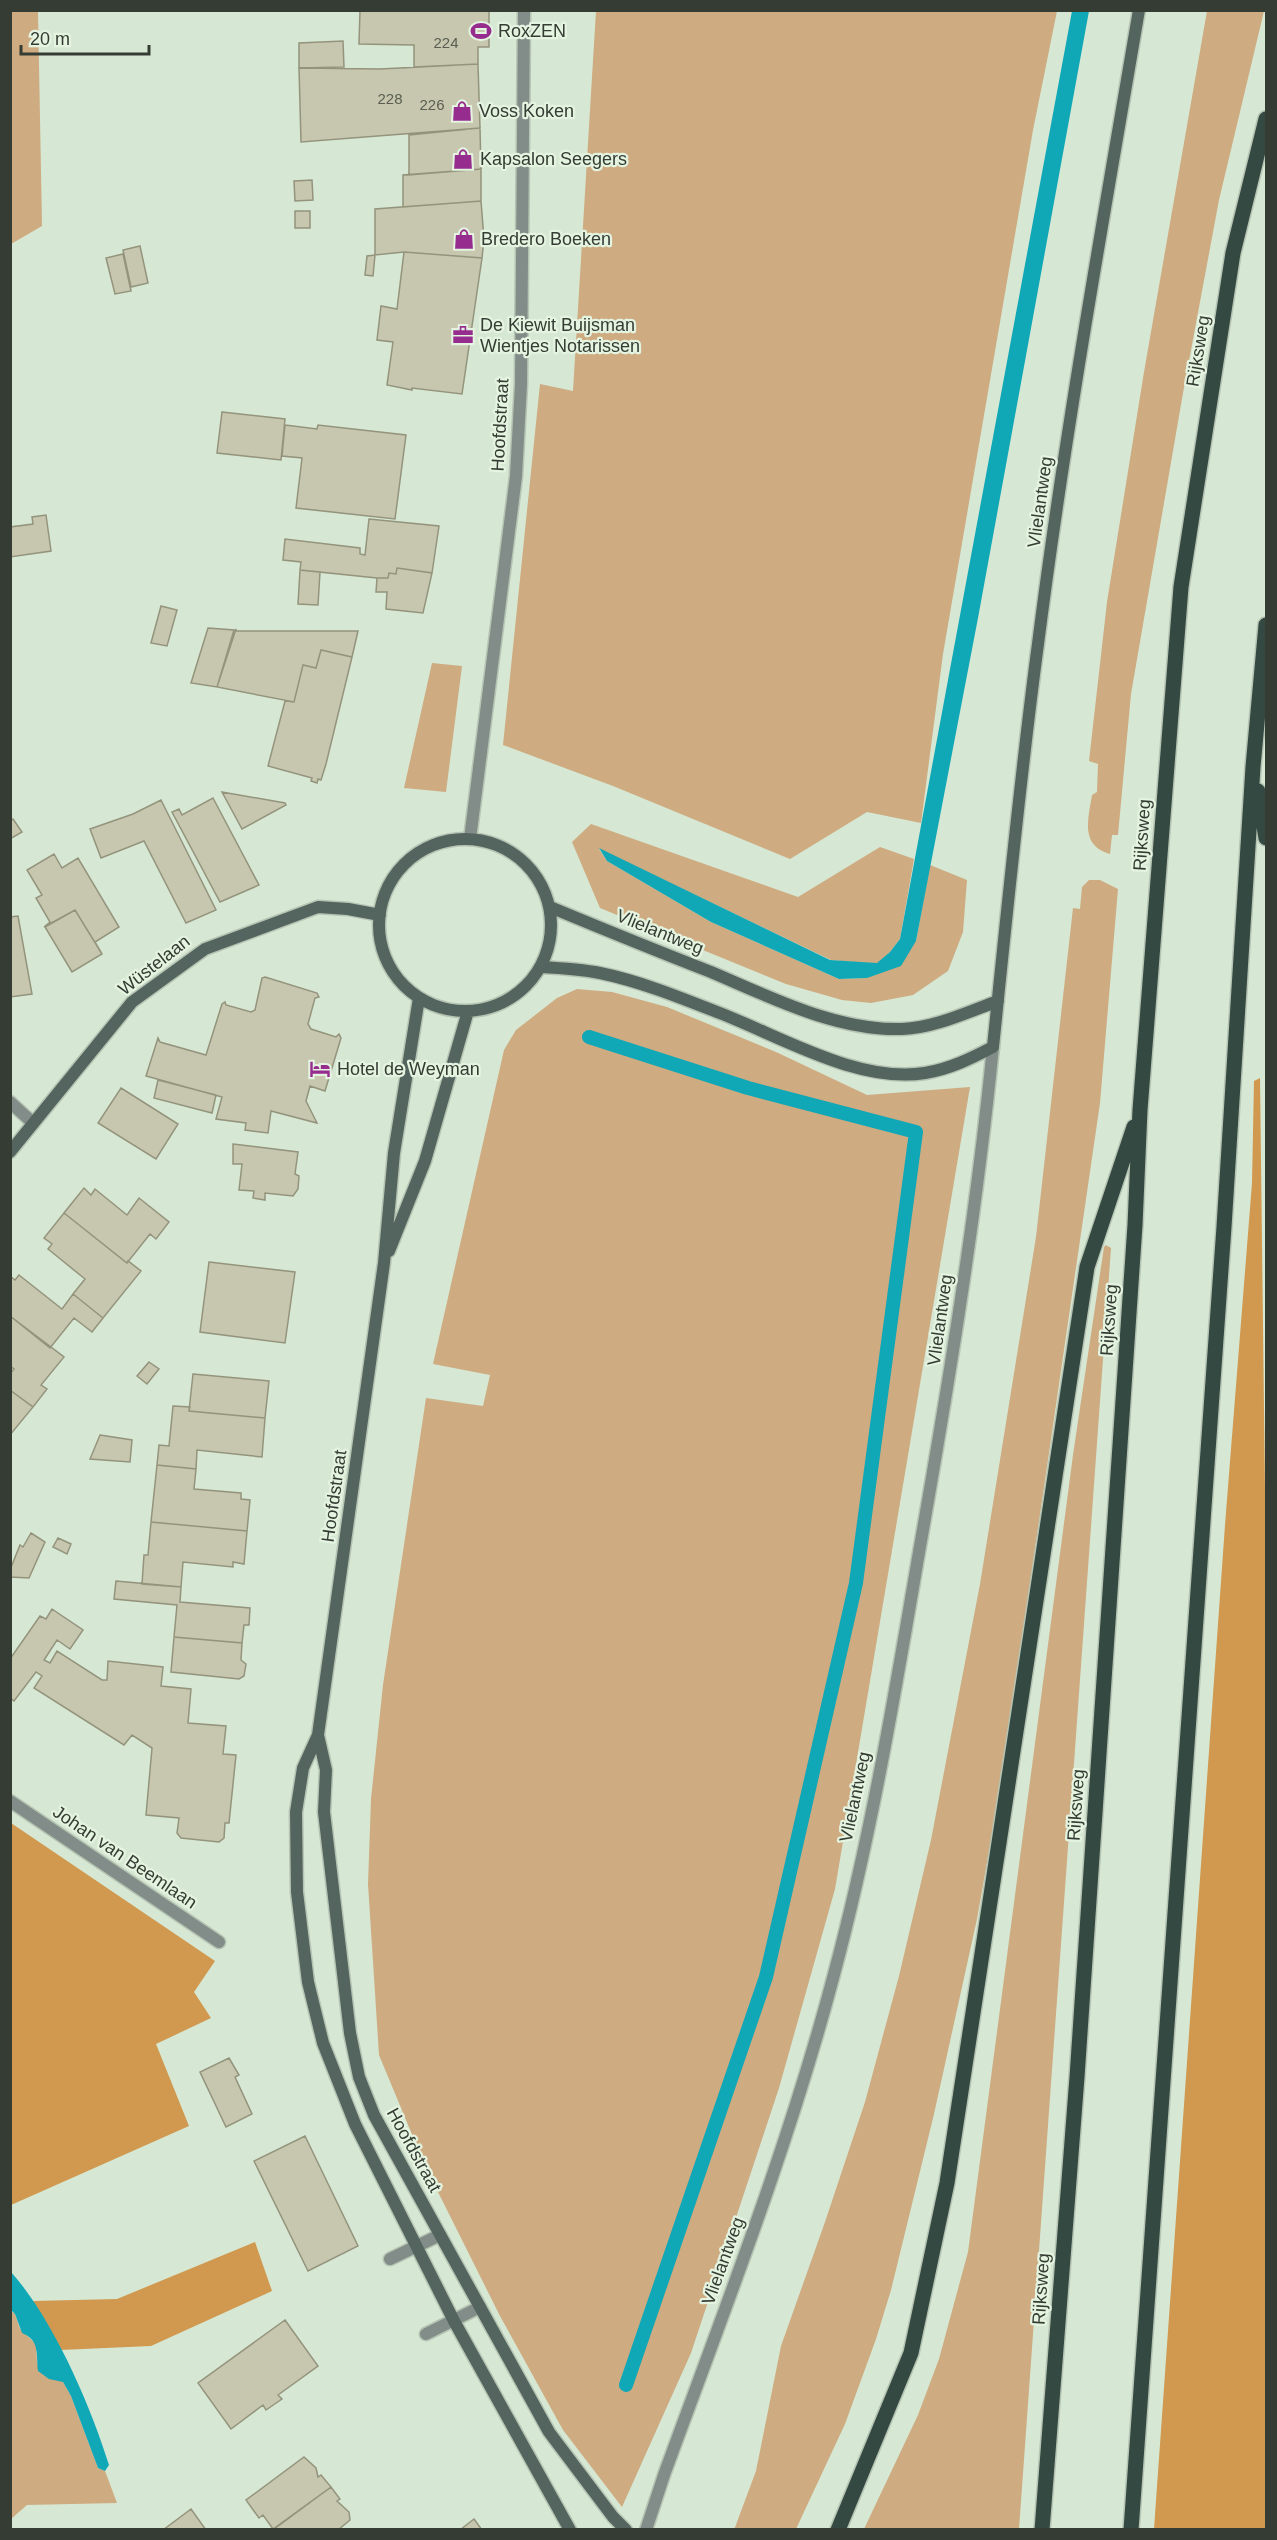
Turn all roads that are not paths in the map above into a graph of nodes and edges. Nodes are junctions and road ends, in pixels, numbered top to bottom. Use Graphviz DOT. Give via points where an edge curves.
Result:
graph roads {
  1 [pos="524,10"];
  2 [pos="1139,10"];
  3 [pos="1266,119"];
  4 [pos="1266,626"];
  5 [pos="1253,767"];
  6 [pos="1266,838"];
  7 [pos="470,839"];
  8 [pos="550,908"];
  9 [pos="380,915"];
  10 [pos="540,967"];
  11 [pos="419,998"];
  12 [pos="998,1001"];
  13 [pos="468,1011"];
  14 [pos="993,1047"];
  15 [pos="10,1102"];
  16 [pos="1140,1110"];
  17 [pos="33,1123"];
  18 [pos="10,1152"];
  19 [pos="384,1263"];
  20 [pos="318,1735"];
  21 [pos="10,1801"];
  22 [pos="219,1942"];
  23 [pos="440,2235"];
  24 [pos="416,2246"];
  25 [pos="390,2259"];
  26 [pos="480,2307"];
  27 [pos="454,2321"];
  28 [pos="426,2334"];
  29 [pos="570,2529"];
  30 [pos="626,2529"];
  31 [pos="646,2529"];
  32 [pos="838,2529"];
  33 [pos="1042,2529"];
  34 [pos="1131,2529"];
  1 -- 7 [label="street, Hoofdstraat" via="521,384 516,476"];
  2 -- 12 [label="main road, Vlielantweg" via="1088,308 1040,632"];
  3 -- 16 [label="main road, Rijksweg" via="1233,253 1181,587"];
  4 -- 5 [label="main road"];
  5 -- 6 [label="main road"];
  5 -- 34 [label="main road"];
  7 -- 8 [label="main road" via="501,846 529,866 542,885"];
  7 -- 9 [label="main road" via="431,844 405,863 385,889"];
  8 -- 10 [label="main road" via="551,938"];
  8 -- 12 [label="main road, Vlielantweg" via="788,1004 870,1027 903,1029 947,1020"];
  9 -- 11 [label="main road" via="385,964 402,986"];
  9 -- 17 [label="main road, Wüstelaan" via="318,908 205,949 132,1002"];
  10 -- 13 [label="main road" via="511,998"];
  10 -- 14 [label="main road" via="599,973 640,984 861,1068 926,1073 969,1060"];
  11 -- 13 [label="main road" via="442,1008"];
  11 -- 19 [label="main road, Hoofdstraat" via="394,1153"];
  12 -- 14 [label="main road, Vlielantweg"];
  13 -- 19 [label="main road, Hoofdstraat" via="425,1161"];
  14 -- 31 [label="street, Vlielantweg" via="950,1375 897,1682 834,1977 787,2136"];
  15 -- 17 [label="street"];
  16 -- 32 [label="main road" via="1087,1267 947,2183 914,2342"];
  16 -- 33 [label="main road, Rijksweg" via="1079,2053"];
  17 -- 18 [label="main road, Wüstelaan"];
  19 -- 20 [label="main road, Hoofdstraat"];
  20 -- 23 [label="main road, Hoofdstraat" via="326,1770 324,1812 359,2078 374,2115"];
  20 -- 24 [label="main road, Hoofdstraat" via="303,1768 296,1812 297,1892 308,1982 337,2082"];
  21 -- 22 [label="street, Johan van Beemlaan"];
  23 -- 24 [label="street"];
  23 -- 26 [label="main road, Hoofdstraat"];
  24 -- 25 [label="street"];
  24 -- 27 [label="main road, Hoofdstraat"];
  26 -- 27 [label="street"];
  26 -- 30 [label="main road, Hoofdstraat" via="549,2432"];
  27 -- 28 [label="street"];
  27 -- 29 [label="main road, Hoofdstraat"];
}
